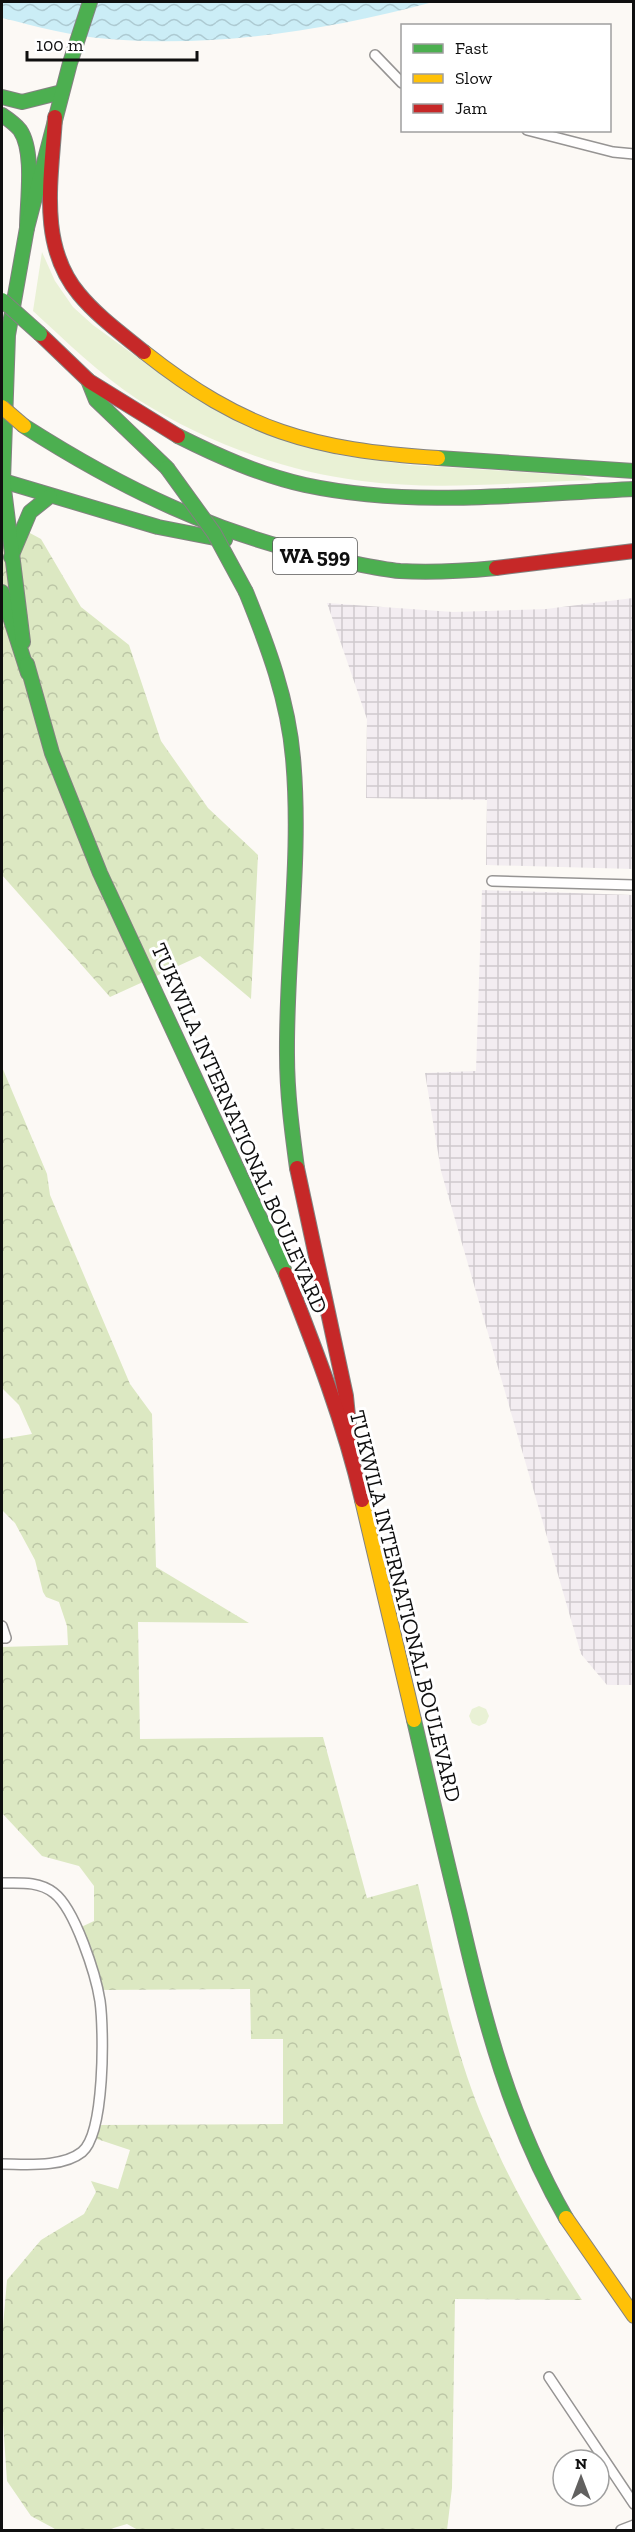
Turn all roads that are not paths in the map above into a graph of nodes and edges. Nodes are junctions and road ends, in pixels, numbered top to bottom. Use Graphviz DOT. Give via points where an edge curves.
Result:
graph roads {
  1 [pos="90,2"];
  2 [pos="375,55"];
  3 [pos="401,82"];
  4 [pos="62,92"];
  5 [pos="2,97"];
  6 [pos="2,115"];
  7 [pos="56,117"];
  8 [pos="535,132"];
  9 [pos="633,154"];
  10 [pos="27,228"];
  11 [pos="2,300"];
  12 [pos="87,380"];
  13 [pos="2,407"];
  14 [pos="633,471"];
  15 [pos="3,481"];
  16 [pos="633,489"];
  17 [pos="50,496"];
  18 [pos="633,551"];
  19 [pos="314,556"];
  20 [pos="11,557"];
  21 [pos="2,592"];
  22 [pos="28,673"];
  23 [pos="492,881"];
  24 [pos="633,885"];
  25 [pos="352,1456"];
  26 [pos="2,1626"];
  27 [pos="2,1638"];
  28 [pos="2,1883"];
  29 [pos="2,2164"];
  30 [pos="633,2316"];
  31 [pos="549,2377"];
  32 [pos="633,2504"];
  33 [pos="633,2525"];
  34 [pos="622,2530"];
  1 -- 4 [label="main road, TUKWILA INTERNATIONAL BOULEVARD"];
  2 -- 3 [label="street"];
  4 -- 5 [label="main road" via="22,102"];
  4 -- 7 [label="main road, TUKWILA INTERNATIONAL BOULEVARD"];
  6 -- 10 [label="main road" via="22,134"];
  7 -- 10 [label="main road, TUKWILA INTERNATIONAL BOULEVARD"];
  7 -- 14 [label="main road" via="54,244 74,288 98,315 150,357 238,414 301,438 384,455"];
  8 -- 9 [label="street"];
  10 -- 15 [label="main road, TUKWILA INTERNATIONAL BOULEVARD" via="8,335"];
  11 -- 12 [label="main road, bridge"];
  12 -- 16 [label="main road" via="169,431 240,464 336,491 412,497"];
  12 -- 25 [label="main road, bridge" via="96,400 166,468 214,533 246,592 271,654 293,757 296,811 287,1055 291,1120 300,1187 346,1396"];
  13 -- 19 [label="main road, WA 599, bridge" via="80,463 170,510 224,531"];
  15 -- 17 [label="main road"];
  15 -- 20 [label="main road, TUKWILA INTERNATIONAL BOULEVARD"];
  17 -- 19 [label="main road" via="158,527"];
  17 -- 20 [label="main road" via="30,512"];
  18 -- 19 [label="main road, WA 599" via="549,564 400,571"];
  20 -- 22 [label="main road, TUKWILA INTERNATIONAL BOULEVARD"];
  21 -- 22 [label="main road"];
  22 -- 25 [label="main road, TUKWILA INTERNATIONAL BOULEVARD" via="52,753 100,873 274,1244"];
  23 -- 24 [label="street"];
  25 -- 30 [label="main road, TUKWILA INTERNATIONAL BOULEVARD" via="469,1955 514,2110 570,2224"];
  26 -- 27 [label="street" via="6,1638"];
  28 -- 29 [label="street" via="43,1886 56,1894 68,1911 88,1957 100,2001 101,2082 97,2123 82,2152 51,2162"];
  31 -- 32 [label="street"];
  33 -- 34 [label="street"];
}
